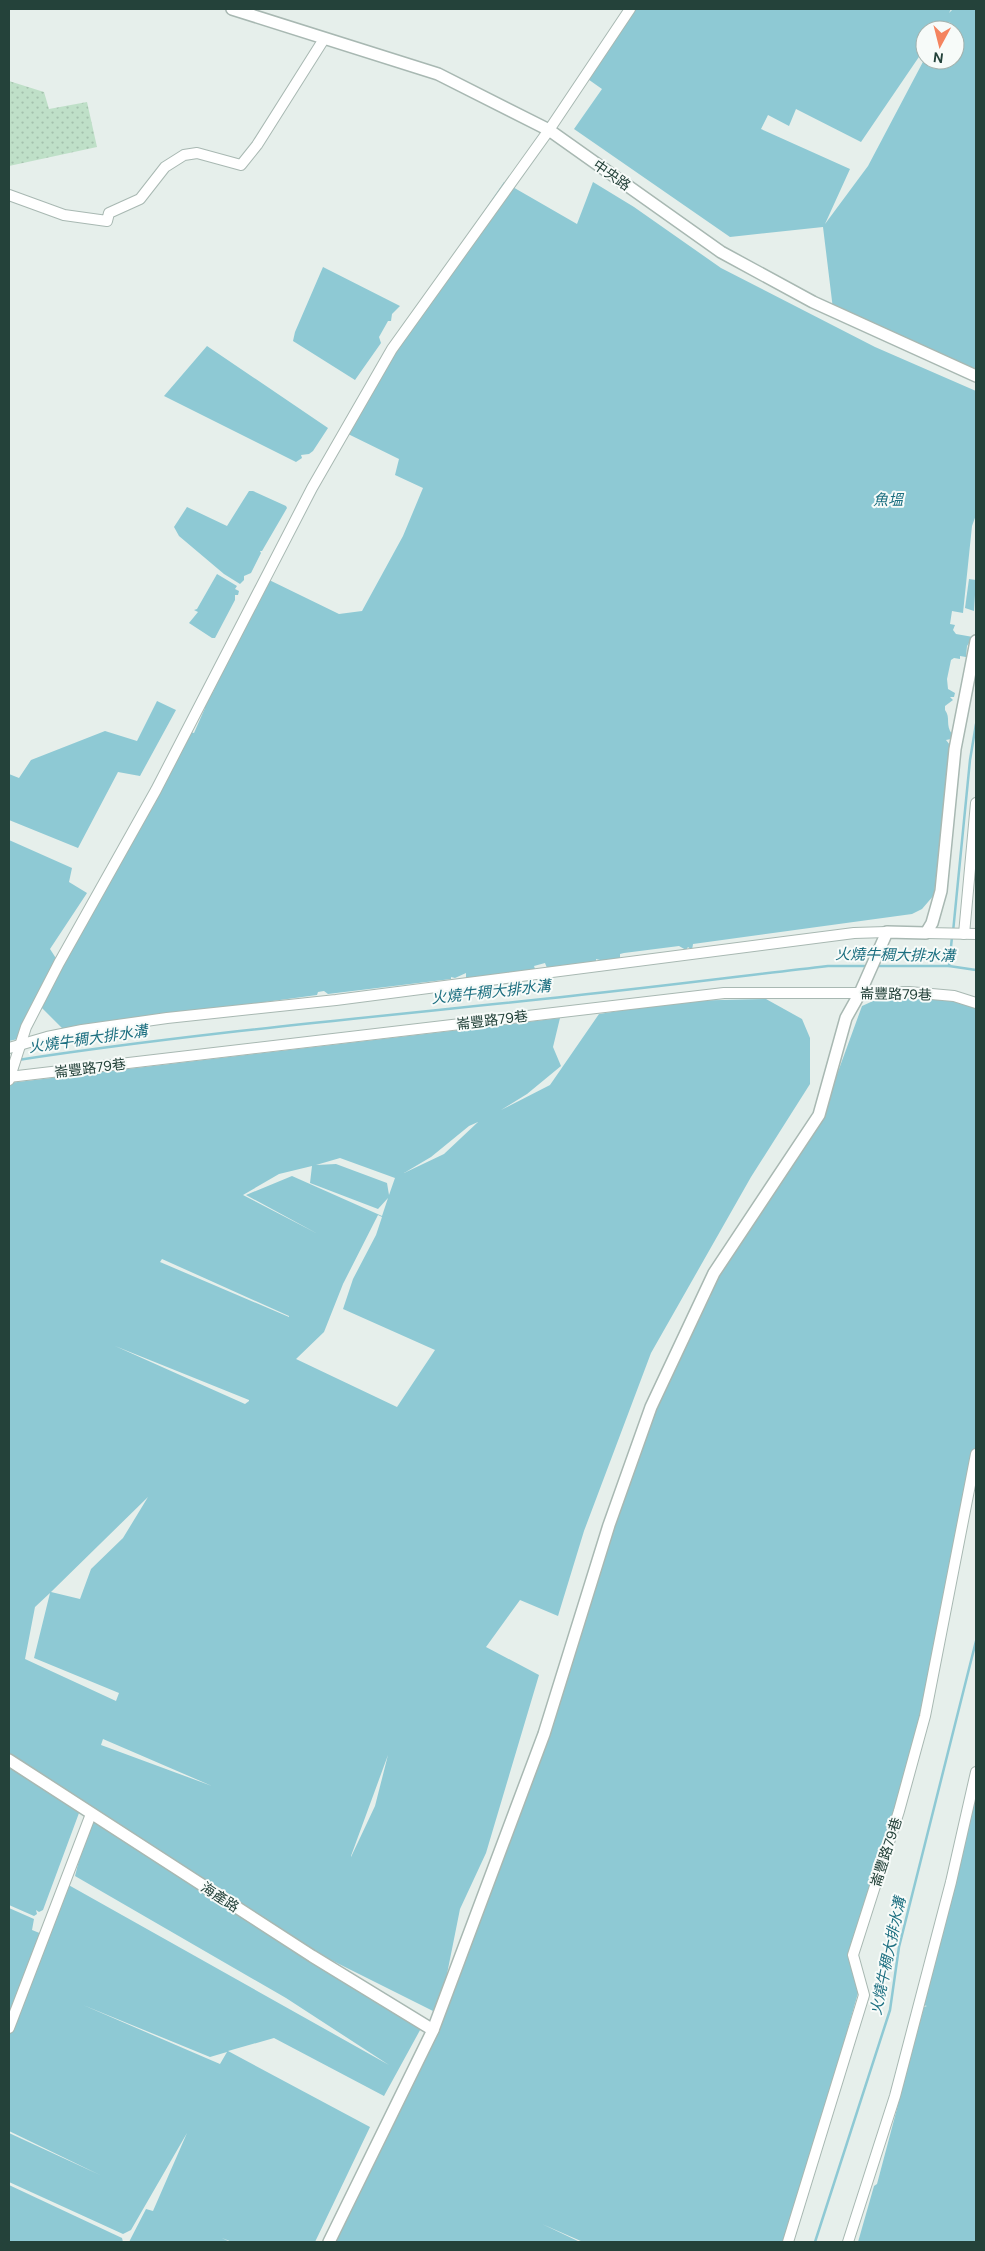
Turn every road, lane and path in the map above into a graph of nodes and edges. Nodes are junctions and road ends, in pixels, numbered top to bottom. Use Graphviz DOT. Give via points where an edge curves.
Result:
graph roads {
  1 [pos="630,9"];
  2 [pos="236,10"];
  3 [pos="324,39"];
  4 [pos="549,130"];
  5 [pos="9,195"];
  6 [pos="976,376"];
  7 [pos="976,641"];
  8 [pos="976,803"];
  9 [pos="887,932"];
  10 [pos="926,933"];
  11 [pos="964,934"];
  12 [pos="976,934"];
  13 [pos="860,994"];
  14 [pos="976,1003"];
  15 [pos="14,1046"];
  16 [pos="9,1078"];
  17 [pos="976,1454"];
  18 [pos="9,1760"];
  19 [pos="976,1772"];
  20 [pos="91,1814"];
  21 [pos="9,2028"];
  22 [pos="433,2030"];
  23 [pos="329,2242"];
  24 [pos="788,2242"];
  25 [pos="848,2242"];
  1 -- 4 [label="street"];
  2 -- 3 [label="street, 中央路"];
  3 -- 4 [label="street, 中央路" via="438,74"];
  3 -- 5 [label="street" via="241,165 197,153 184,155 165,167 140,199 109,213 107,221 64,215"];
  4 -- 6 [label="street, 中央路" via="721,252 813,302"];
  4 -- 15 [label="street" via="406,327 312,488 156,790"];
  7 -- 10 [label="street" via="955,749 941,891"];
  8 -- 11 [label="street"];
  9 -- 10 [label="street"];
  9 -- 13 [label="street"];
  9 -- 15 [label="street" via="854,933 336,1000 167,1018 82,1030"];
  10 -- 11 [label="street"];
  11 -- 12 [label="street"];
  13 -- 14 [label="street, 崙豐路79巷" via="909,992 954,996"];
  13 -- 16 [label="street, 崙豐路79巷" via="724,993"];
  13 -- 22 [label="street" via="846,1018 818,1115 714,1273 651,1407 608,1526 544,1734"];
  15 -- 16 [label="street"];
  17 -- 24 [label="street, 崙豐路79巷" via="925,1716 899,1811 853,1955 864,1995"];
  18 -- 20 [label="street, 海產路"];
  19 -- 25 [label="street" via="895,2096"];
  20 -- 21 [label="street"];
  20 -- 22 [label="street, 海產路"];
  22 -- 23 [label="street"];
}
